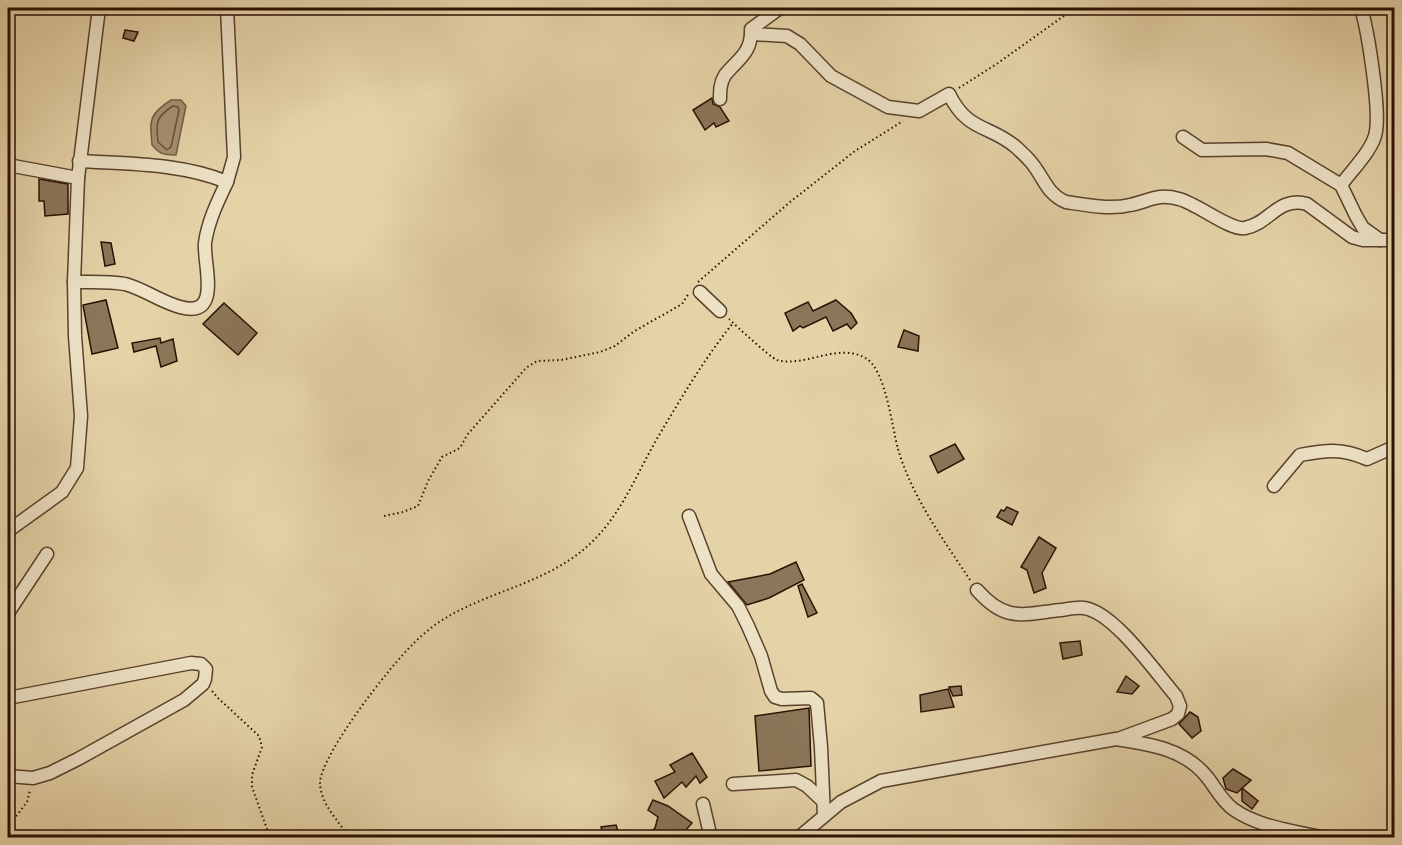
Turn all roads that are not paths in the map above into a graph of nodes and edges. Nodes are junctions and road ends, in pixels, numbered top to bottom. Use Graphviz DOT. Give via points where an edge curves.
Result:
graph roads {
  1 [pos="99,8"];
  2 [pos="227,8"];
  3 [pos="780,8"];
  4 [pos="1361,8"];
  5 [pos="752,34"];
  6 [pos="720,99"];
  7 [pos="1184,137"];
  8 [pos="79,161"];
  9 [pos="8,165"];
  10 [pos="78,178"];
  11 [pos="227,182"];
  12 [pos="1341,185"];
  13 [pos="1380,240"];
  14 [pos="1395,240"];
  15 [pos="74,282"];
  16 [pos="700,292"];
  17 [pos="720,311"];
  18 [pos="1395,447"];
  19 [pos="1274,486"];
  20 [pos="688,516"];
  21 [pos="8,531"];
  22 [pos="47,554"];
  23 [pos="977,590"];
  24 [pos="8,613"];
  25 [pos="8,698"];
  26 [pos="1116,739"];
  27 [pos="8,776"];
  28 [pos="734,784"];
  29 [pos="823,801"];
  30 [pos="703,804"];
  31 [pos="824,816"];
  32 [pos="711,837"];
  33 [pos="798,837"];
  34 [pos="1324,837"];
  1 -- 8 [label="street"];
  2 -- 11 [label="street" via="234,157"];
  3 -- 5 [label="street" via="752,29"];
  4 -- 12 [label="street" via="1372,72 1376,133"];
  5 -- 6 [label="street" via="747,51 725,75"];
  5 -- 13 [label="street" via="787,36 831,76 888,107 919,111 949,94 967,120 1016,147 1031,161 1051,192 1066,202 1123,206 1167,197 1194,204 1226,224 1245,228 1289,202 1299,201 1352,237"];
  7 -- 12 [label="street" via="1202,150 1266,149 1288,153"];
  8 -- 10 [label="street"];
  8 -- 11 [label="street" via="150,165 210,175"];
  9 -- 10 [label="street"];
  10 -- 15 [label="street"];
  11 -- 15 [label="street" via="205,244 208,289 201,307 181,308 125,284"];
  12 -- 13 [label="street" via="1364,228"];
  13 -- 14 [label="street"];
  15 -- 21 [label="street" via="81,416 77,468 62,492"];
  16 -- 17 [label="street"];
  18 -- 19 [label="street" via="1367,459 1350,451 1300,455"];
  20 -- 29 [label="street" via="711,574 738,606 748,626 775,697 811,698 817,703"];
  22 -- 24 [label="street"];
  23 -- 26 [label="street" via="994,607 1021,616 1083,608 1104,616 1128,639 1180,706 1172,719"];
  25 -- 27 [label="street" via="191,663 206,669 203,684 184,700 112,740 50,773 33,778"];
  26 -- 31 [label="street" via="881,782 841,802"];
  26 -- 34 [label="street" via="1182,756 1197,766 1235,811 1268,825"];
  28 -- 29 [label="street" via="796,780"];
  29 -- 31 [label="street"];
  30 -- 32 [label="street"];
  31 -- 33 [label="street"];
}
